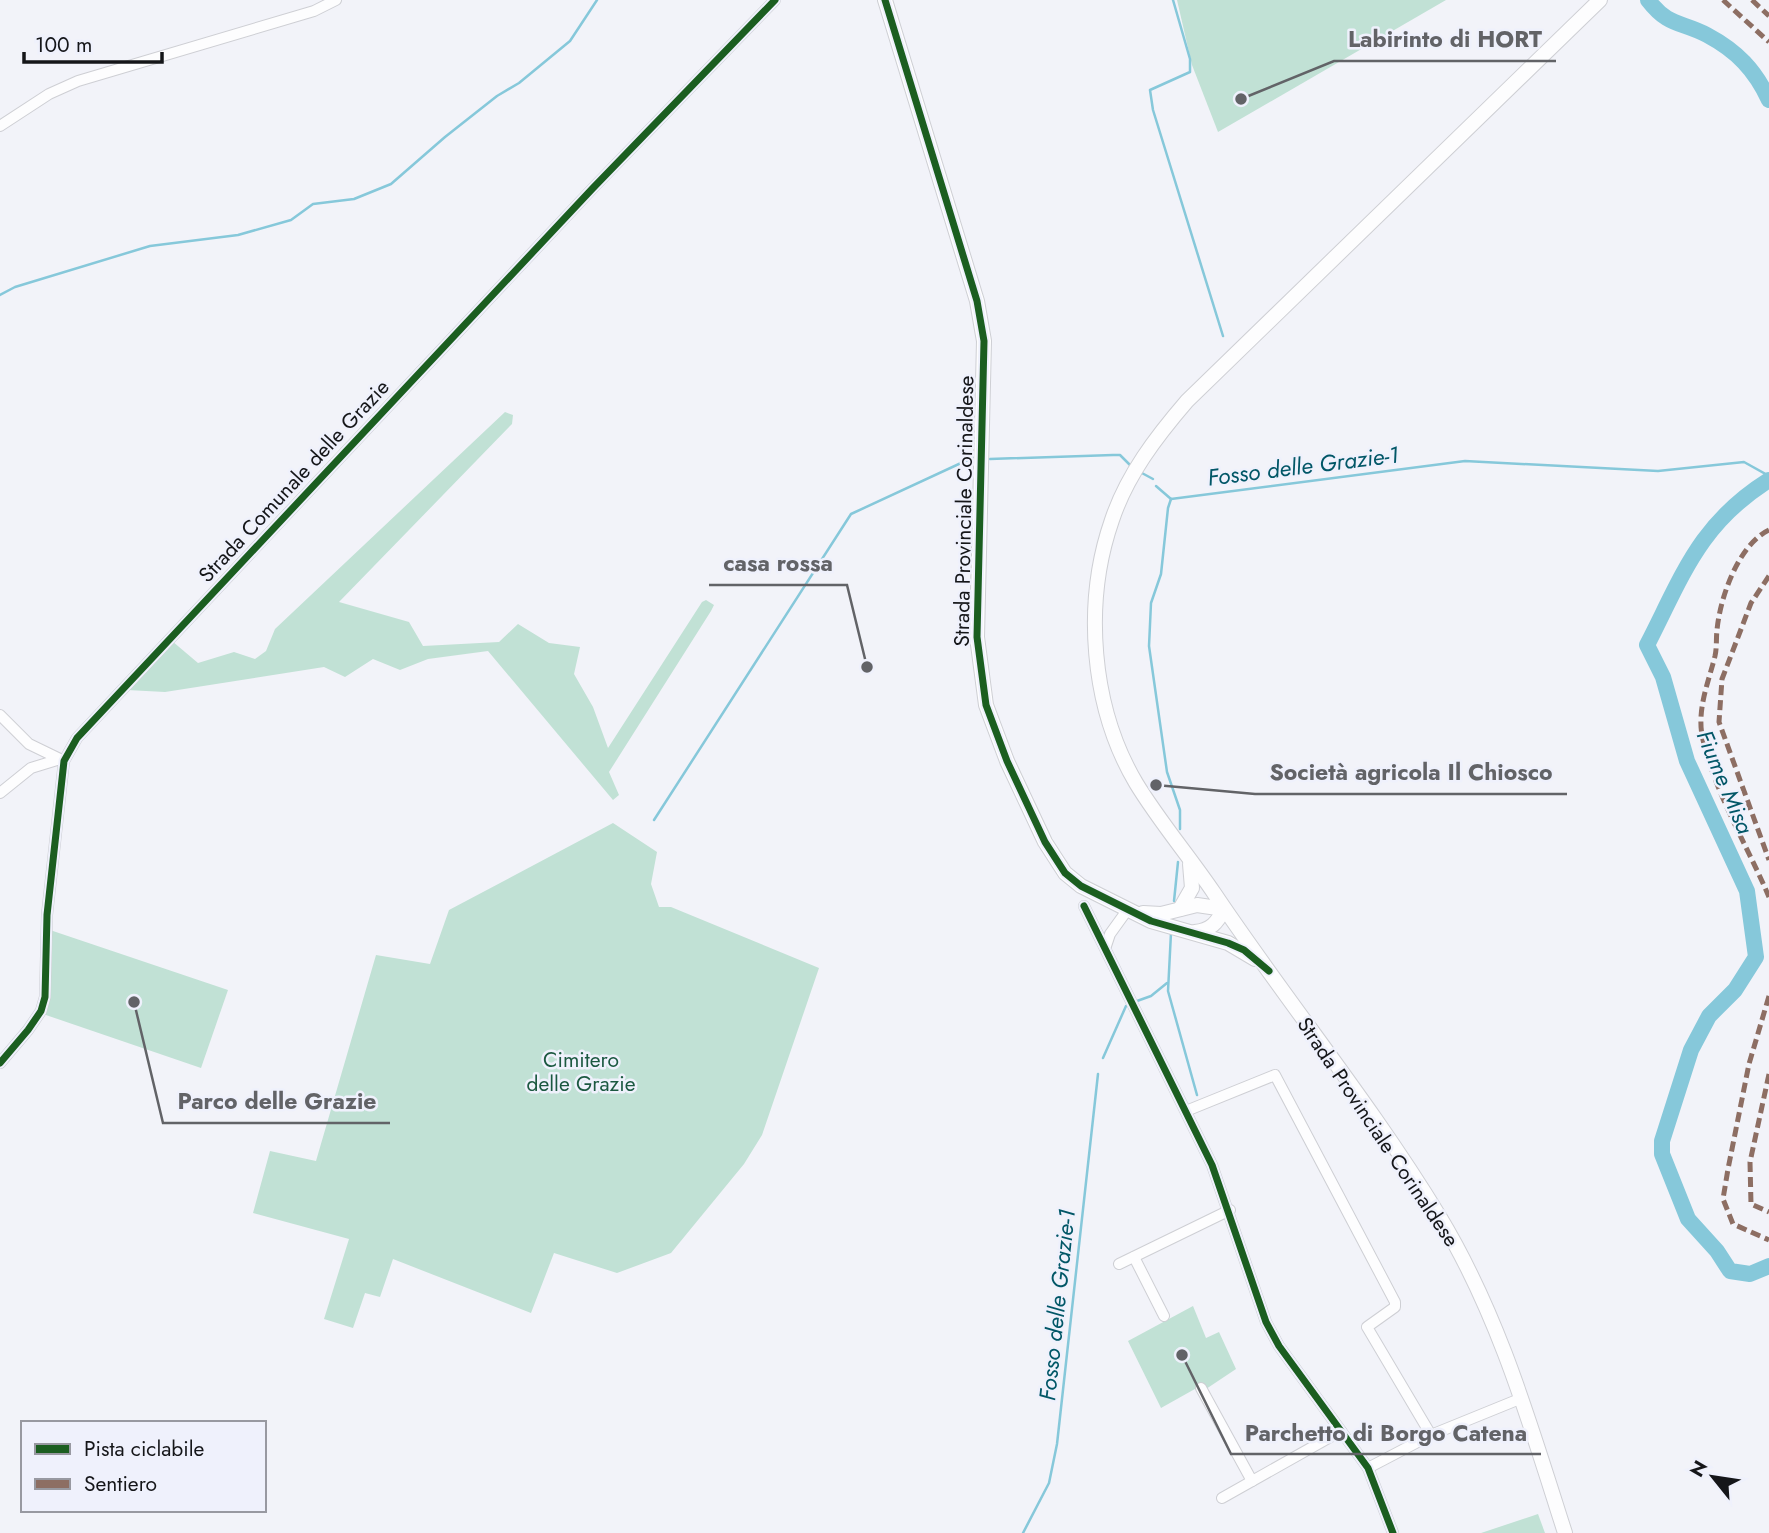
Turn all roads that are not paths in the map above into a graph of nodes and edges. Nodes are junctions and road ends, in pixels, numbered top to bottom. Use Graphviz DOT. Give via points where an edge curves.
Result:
graph roads {
  1 [pos="335,0"];
  2 [pos="775,0"];
  3 [pos="885,0"];
  4 [pos="1600,0"];
  5 [pos="0,126"];
  6 [pos="0,715"];
  7 [pos="60,761"];
  8 [pos="0,793"];
  9 [pos="1187,853"];
  10 [pos="1084,906"];
  11 [pos="1128,909"];
  12 [pos="1180,909"];
  13 [pos="1224,909"];
  14 [pos="1194,933"];
  15 [pos="1106,946"];
  16 [pos="1269,971"];
  17 [pos="0,1063"];
  18 [pos="1186,1111"];
  19 [pos="1230,1210"];
  20 [pos="1134,1257"];
  21 [pos="1119,1264"];
  22 [pos="1164,1317"];
  23 [pos="1201,1388"];
  24 [pos="1522,1398"];
  25 [pos="1341,1431"];
  26 [pos="1431,1435"];
  27 [pos="1368,1468"];
  28 [pos="1252,1481"];
  29 [pos="1222,1498"];
  30 [pos="1393,1533"];
  31 [pos="1565,1533"];
  1 -- 5 [label="street" via="314,11 78,81"];
  2 -- 7 [label="street, Strada Comunale delle Grazie" via="593,188"];
  3 -- 11 [label="main road, Strada Provinciale Corinaldese" via="984,341 977,637 986,705 1007,761 1065,873"];
  4 -- 9 [label="main road" via="1187,401 1154,440 1130,480 1111,520 1096,596 1095,638 1102,696 1135,781"];
  6 -- 7 [label="street" via="29,744"];
  7 -- 8 [label="street" via="31,768"];
  7 -- 17 [label="street, Strada Comunale delle Grazie" via="45,997 28,1030"];
  9 -- 12 [label="main road" via="1194,879"];
  9 -- 13 [label="main road"];
  10 -- 15 [label="street"];
  11 -- 12 [label="main road, Strada Provinciale Corinaldese" via="1147,915"];
  11 -- 14 [label="main road, Strada Provinciale Corinaldese"];
  11 -- 15 [label="street"];
  12 -- 13 [label="main road, Strada Provinciale Corinaldese" via="1197,905"];
  13 -- 14 [label="main road" via="1207,930"];
  13 -- 16 [label="main road, Strada Provinciale Corinaldese"];
  14 -- 16 [label="main road, Strada Provinciale Corinaldese" via="1244,950"];
  15 -- 18 [label="street"];
  16 -- 24 [label="main road, Strada Provinciale Corinaldese" via="1439,1216 1490,1312"];
  18 -- 19 [label="street"];
  18 -- 26 [label="street" via="1275,1075 1395,1302 1367,1327"];
  19 -- 20 [label="street"];
  19 -- 25 [label="street" via="1266,1322"];
  20 -- 21 [label="street"];
  20 -- 22 [label="street"];
  23 -- 28 [label="street"];
  24 -- 26 [label="street"];
  24 -- 31 [label="main road, Strada Provinciale Corinaldese"];
  25 -- 27 [label="street"];
  25 -- 28 [label="street"];
  26 -- 27 [label="street"];
  27 -- 30 [label="street"];
  28 -- 29 [label="street"];
}
